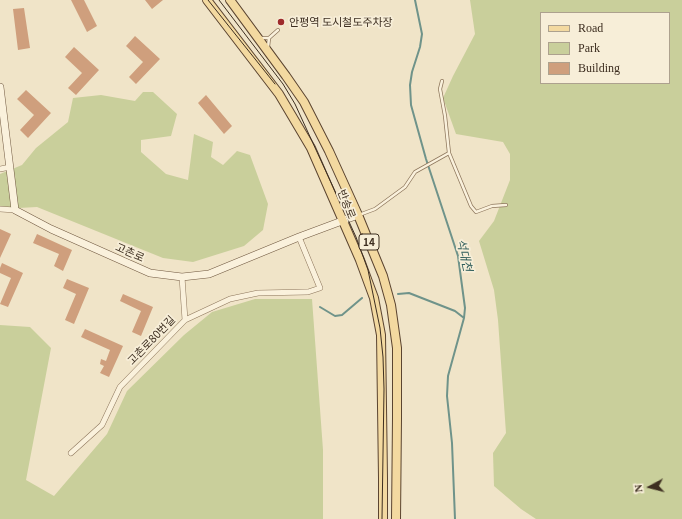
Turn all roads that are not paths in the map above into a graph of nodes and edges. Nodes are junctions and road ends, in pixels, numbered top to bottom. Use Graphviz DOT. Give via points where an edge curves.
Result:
graph roads {
  1 [pos="207,0"];
  2 [pos="230,0"];
  3 [pos="278,30"];
  4 [pos="259,38"];
  5 [pos="269,38"];
  6 [pos="268,50"];
  7 [pos="442,81"];
  8 [pos="0,87"];
  9 [pos="2,116"];
  10 [pos="449,153"];
  11 [pos="10,167"];
  12 [pos="0,169"];
  13 [pos="506,205"];
  14 [pos="0,209"];
  15 [pos="15,210"];
  16 [pos="358,215"];
  17 [pos="342,220"];
  18 [pos="298,237"];
  19 [pos="182,277"];
  20 [pos="185,320"];
  21 [pos="71,453"];
  22 [pos="383,519"];
  23 [pos="396,519"];
  1 -- 17 [label="main road, 반송로 / 14" via="279,94 298,124"];
  2 -- 4 [label="main road, 반송로 / 14"];
  3 -- 5 [label="lane"];
  4 -- 5 [label="lane"];
  4 -- 6 [label="main road, 반송로 / 14"];
  5 -- 6 [label="lane"];
  6 -- 16 [label="main road, 반송로 / 14" via="304,102"];
  7 -- 10 [label="lane" via="440,89"];
  8 -- 9 [label="street"];
  9 -- 11 [label="street"];
  10 -- 13 [label="lane" via="471,206 476,212 492,206"];
  10 -- 16 [label="lane" via="415,172 405,187 375,208"];
  11 -- 12 [label="street"];
  11 -- 15 [label="street"];
  14 -- 15 [label="street"];
  15 -- 19 [label="street, 고촌로" via="150,273"];
  16 -- 17 [label="street, 고촌로"];
  16 -- 23 [label="main road, 반송로 / 14" via="383,276 395,330 398,368"];
  17 -- 18 [label="street, 고촌로"];
  17 -- 22 [label="main road, 반송로 / 14" via="374,298 381,335"];
  18 -- 19 [label="street, 고촌로" via="209,274"];
  18 -- 20 [label="street, 고촌로80번길" via="320,288 308,292 258,293 230,299"];
  19 -- 20 [label="street"];
  20 -- 21 [label="street, 고촌로80번길" via="120,387 102,425"];
}
